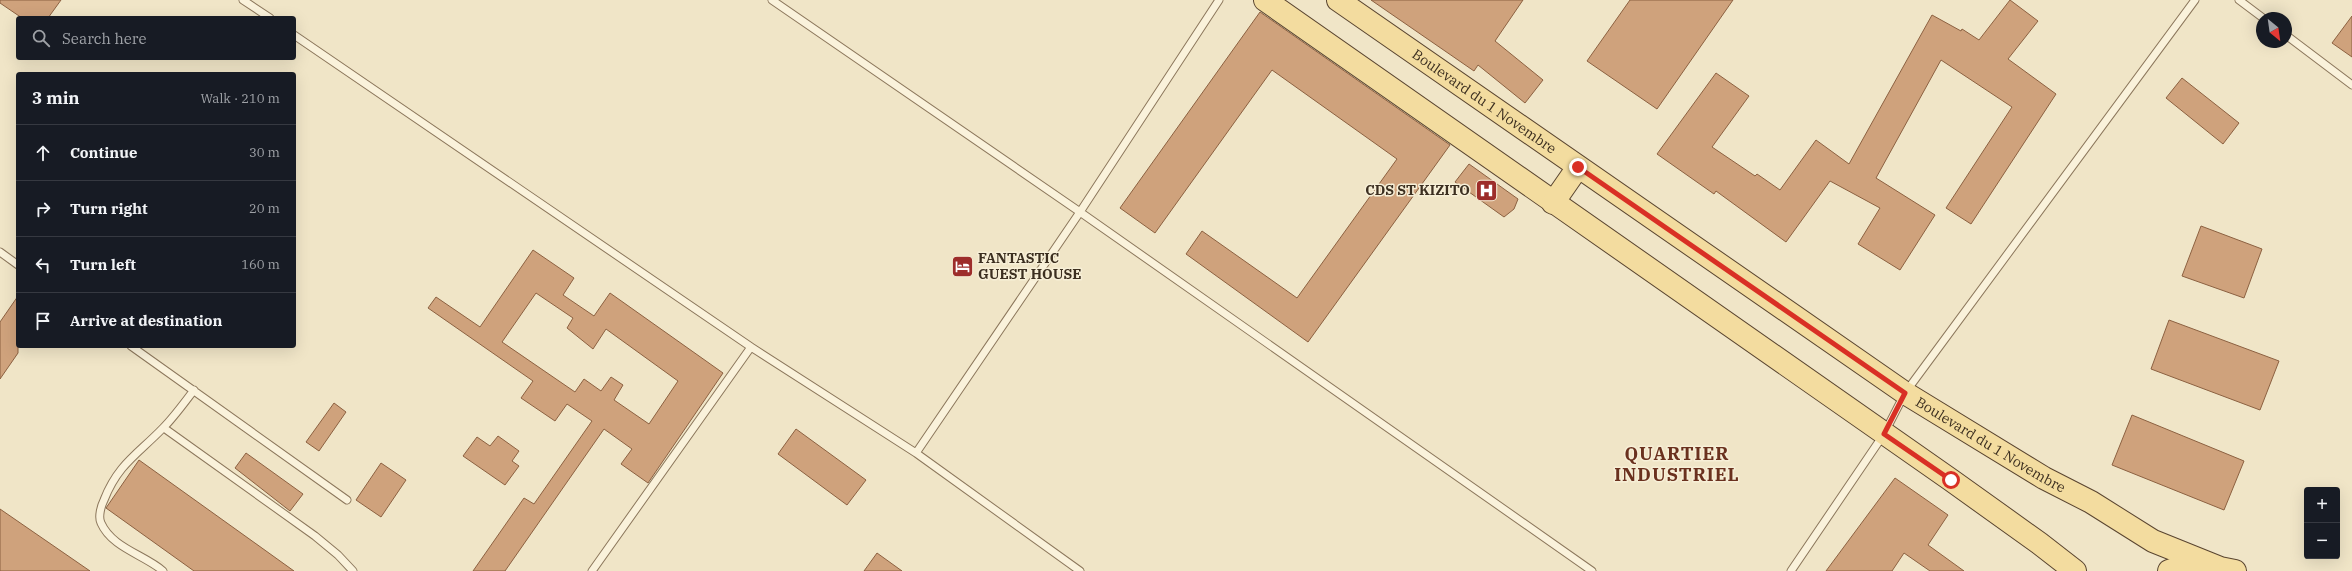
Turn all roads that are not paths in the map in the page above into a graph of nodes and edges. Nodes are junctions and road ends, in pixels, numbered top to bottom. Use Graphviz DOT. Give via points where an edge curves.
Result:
graph roads {
  1 [pos="243,0"];
  2 [pos="772,0"];
  3 [pos="1219,0"];
  4 [pos="1266,0"];
  5 [pos="1338,0"];
  6 [pos="2195,0"];
  7 [pos="2239,0"];
  8 [pos="2256,13"];
  9 [pos="267,16"];
  10 [pos="296,36"];
  11 [pos="2292,40"];
  12 [pos="2352,85"];
  13 [pos="1578,167"];
  14 [pos="1553,202"];
  15 [pos="1080,212"];
  16 [pos="0,252"];
  17 [pos="16,264"];
  18 [pos="751,347"];
  19 [pos="134,348"];
  20 [pos="194,390"];
  21 [pos="1905,393"];
  22 [pos="164,428"];
  23 [pos="1884,434"];
  24 [pos="916,453"];
  25 [pos="347,500"];
  26 [pos="2228,569"];
  27 [pos="163,571"];
  28 [pos="353,571"];
  29 [pos="592,571"];
  30 [pos="1080,571"];
  31 [pos="1592,571"];
  32 [pos="1791,571"];
  33 [pos="2075,571"];
  34 [pos="2169,571"];
  1 -- 9 [label="lane"];
  2 -- 15 [label="lane"];
  3 -- 15 [label="lane"];
  4 -- 14 [label="main road"];
  5 -- 13 [label="main road, Boulevard du 1 Novembre"];
  6 -- 21 [label="lane"];
  7 -- 8 [label="lane"];
  10 -- 18 [label="lane"];
  11 -- 12 [label="lane"];
  13 -- 14 [label="main road"];
  13 -- 21 [label="main road, Boulevard du 1 Novembre"];
  14 -- 23 [label="main road"];
  15 -- 24 [label="lane"];
  15 -- 31 [label="lane"];
  16 -- 17 [label="lane"];
  18 -- 24 [label="lane"];
  18 -- 29 [label="lane"];
  19 -- 20 [label="lane"];
  20 -- 22 [label="lane"];
  20 -- 25 [label="lane"];
  21 -- 23 [label="lane"];
  21 -- 26 [label="main road, Boulevard du 1 Novembre" via="2153,541"];
  22 -- 27 [label="lane" via="125,462 111,483 101,506 100,523 111,537 153,562"];
  22 -- 28 [label="lane" via="315,536"];
  23 -- 32 [label="lane"];
  23 -- 33 [label="main road"];
  24 -- 30 [label="lane"];
  26 -- 34 [label="main road, Boulevard du 1 Novembre" via="2178,568"];
}
